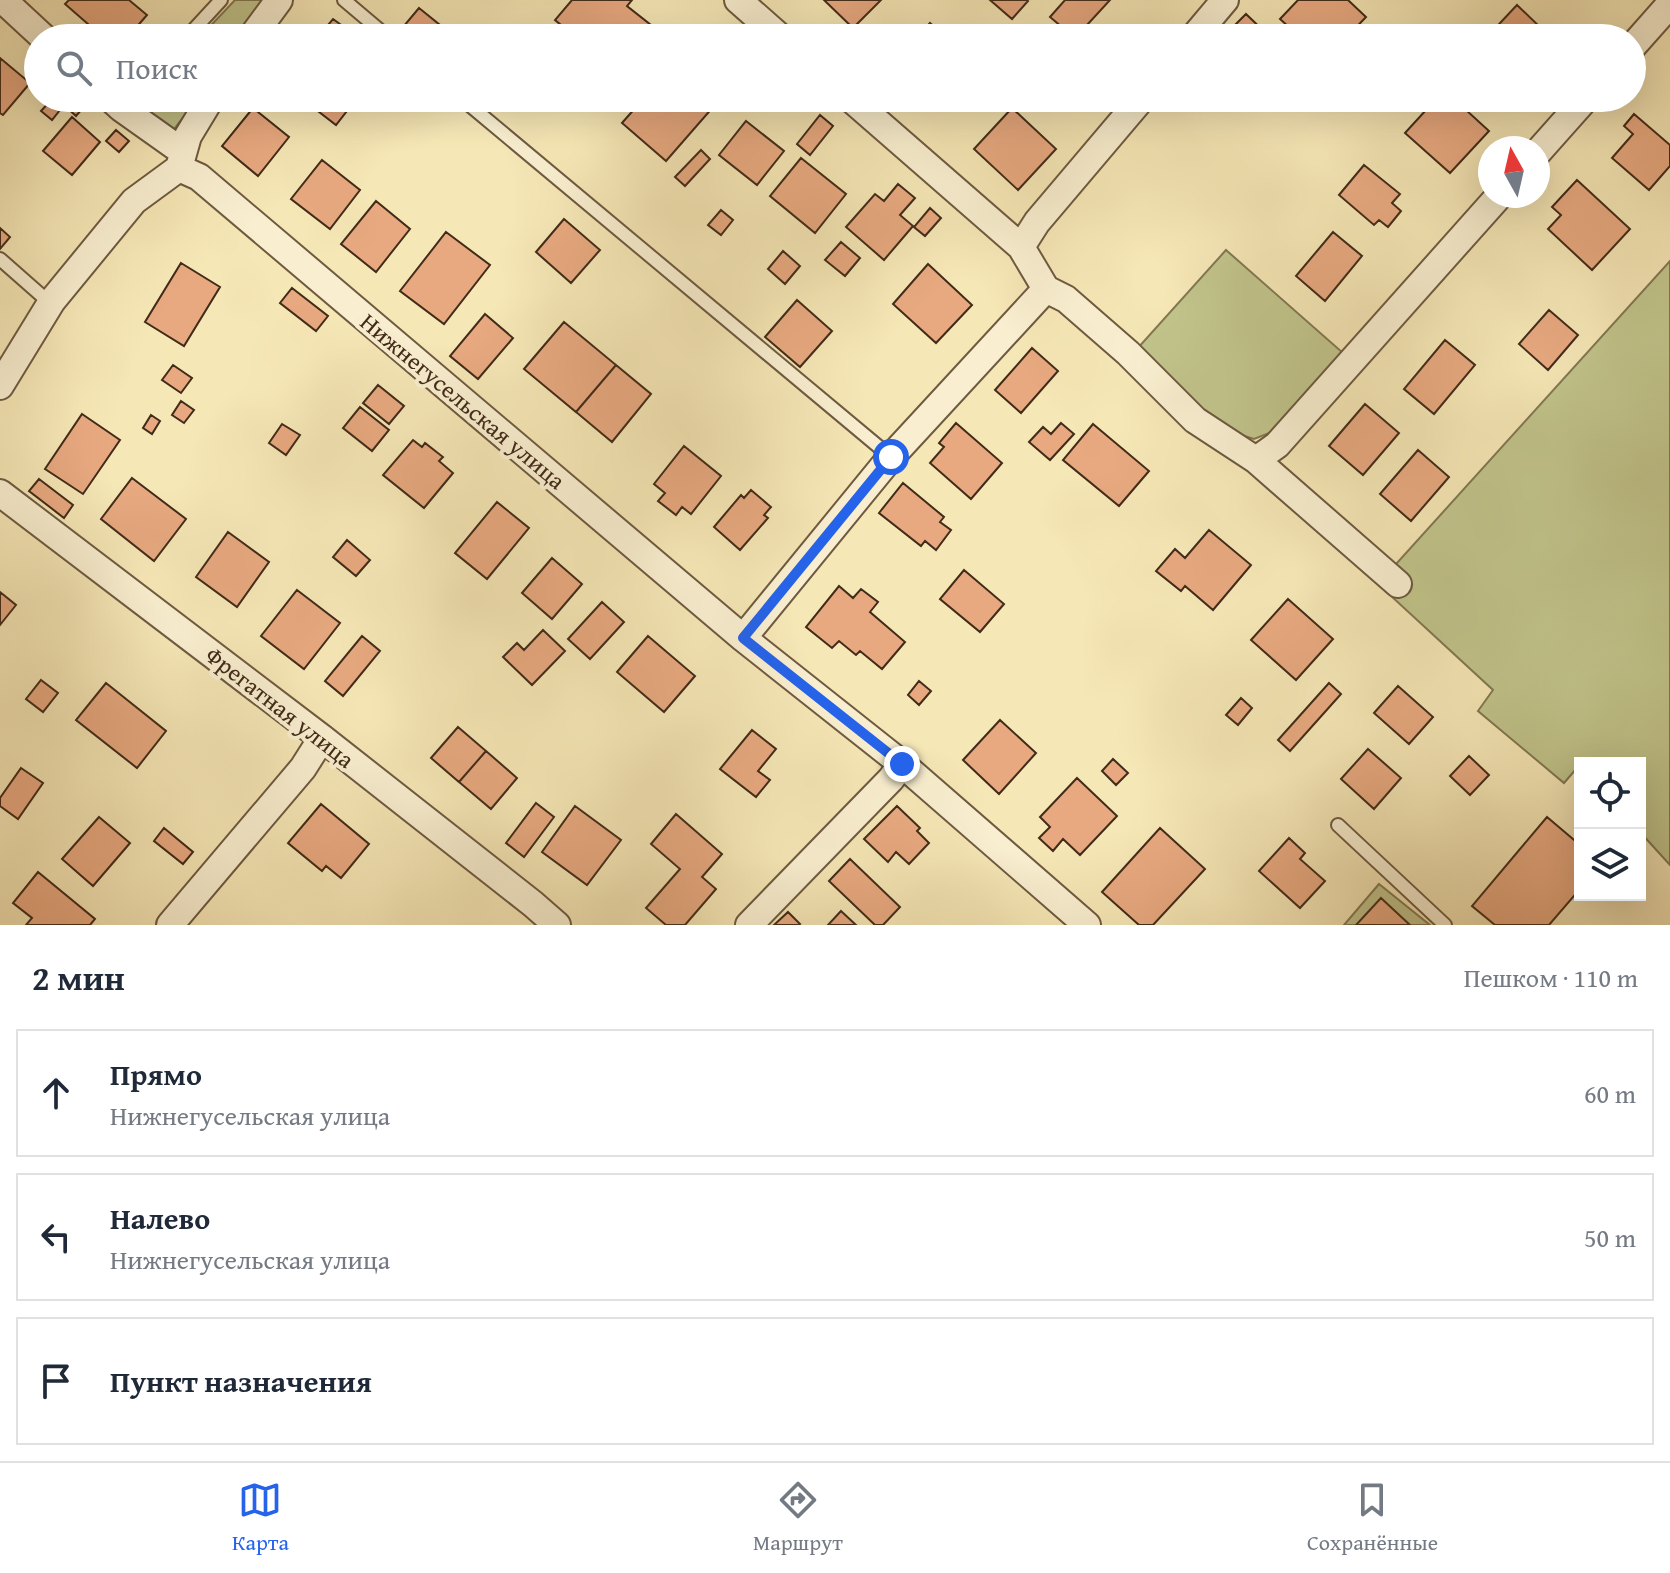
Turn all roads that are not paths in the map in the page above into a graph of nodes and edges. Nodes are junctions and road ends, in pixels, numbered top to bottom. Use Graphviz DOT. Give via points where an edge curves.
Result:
graph roads {
  1 [pos="3,0"];
  2 [pos="221,0"];
  3 [pos="279,0"];
  4 [pos="344,0"];
  5 [pos="738,0"];
  6 [pos="1225,0"];
  7 [pos="1670,4"];
  8 [pos="29,24"];
  9 [pos="199,24"];
  10 [pos="261,24"];
  11 [pos="372,24"];
  12 [pos="765,24"];
  13 [pos="1205,24"];
  14 [pos="1646,31"];
  15 [pos="132,112"];
  16 [pos="203,112"];
  17 [pos="478,112"];
  18 [pos="866,112"];
  19 [pos="1130,112"];
  20 [pos="1574,112"];
  21 [pos="1550,139"];
  22 [pos="181,160"];
  23 [pos="1488,208"];
  24 [pos="1021,247"];
  25 [pos="0,259"];
  26 [pos="1046,289"];
  27 [pos="52,301"];
  28 [pos="0,386"];
  29 [pos="891,457"];
  30 [pos="1256,460"];
  31 [pos="0,493"];
  32 [pos="1398,584"];
  33 [pos="743,638"];
  34 [pos="322,738"];
  35 [pos="902,764"];
  36 [pos="1338,825"];
  37 [pos="170,925"];
  38 [pos="557,925"];
  39 [pos="749,925"];
  40 [pos="1087,925"];
  41 [pos="1445,925"];
  1 -- 8 [label="street"];
  2 -- 9 [label="lane"];
  3 -- 10 [label="street"];
  4 -- 11 [label="lane"];
  5 -- 12 [label="street"];
  6 -- 13 [label="street"];
  7 -- 14 [label="street"];
  15 -- 22 [label="street, Нижнегусельская улица"];
  16 -- 22 [label="street"];
  17 -- 29 [label="lane"];
  18 -- 24 [label="street"];
  19 -- 24 [label="street"];
  20 -- 21 [label="street"];
  22 -- 27 [label="street" via="134,201"];
  22 -- 33 [label="street, Нижнегусельская улица"];
  23 -- 30 [label="street" via="1277,445"];
  24 -- 26 [label="street"];
  25 -- 27 [label="lane"];
  26 -- 29 [label="street"];
  26 -- 30 [label="street" via="1108,335 1195,420"];
  27 -- 28 [label="street"];
  29 -- 33 [label="street"];
  30 -- 32 [label="street"];
  31 -- 34 [label="street, Фрегатная улица"];
  33 -- 35 [label="street, Нижнегусельская улица"];
  34 -- 37 [label="street" via="303,768"];
  34 -- 38 [label="street, Фрегатная улица"];
  35 -- 39 [label="street"];
  35 -- 40 [label="street, Нижнегусельская улица"];
  36 -- 41 [label="lane"];
}
